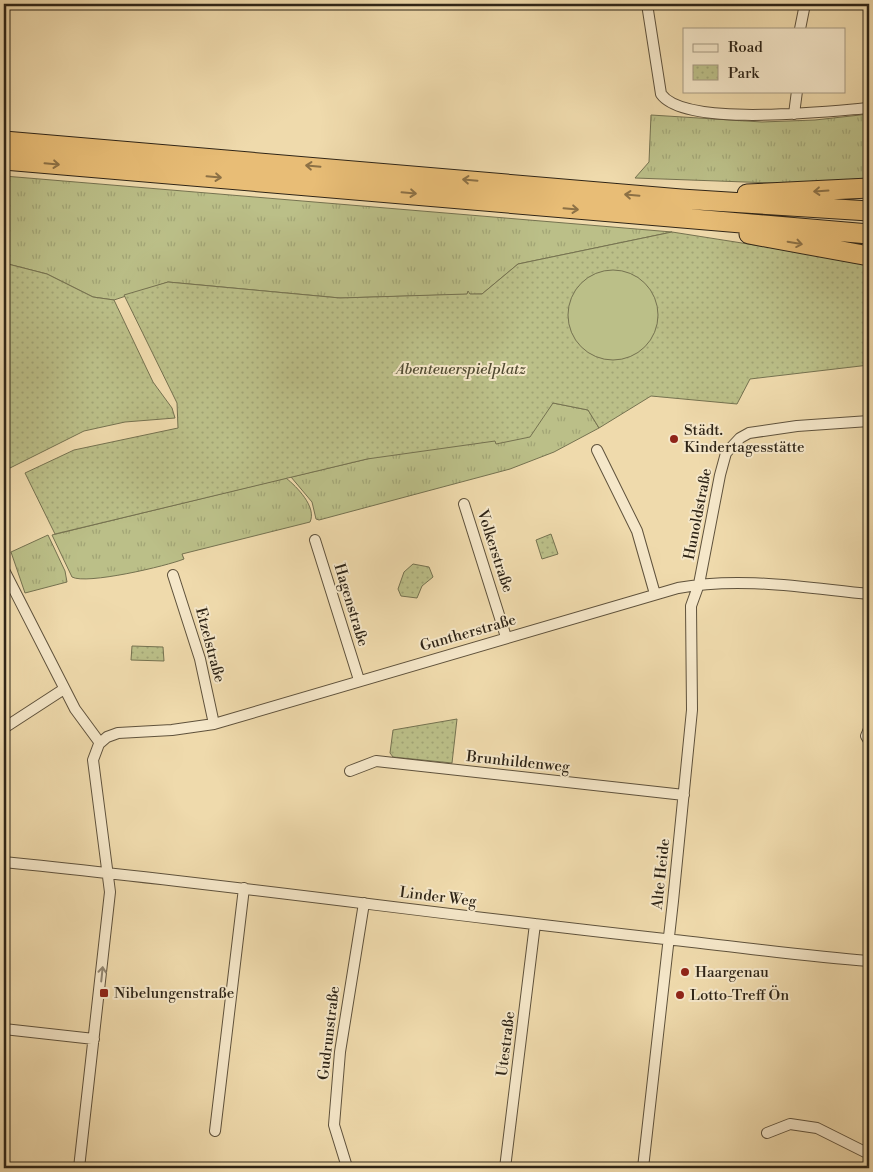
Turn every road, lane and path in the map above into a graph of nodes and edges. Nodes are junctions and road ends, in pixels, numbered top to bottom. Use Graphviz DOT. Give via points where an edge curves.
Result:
graph roads {
  1 [pos="646,4"];
  2 [pos="805,4"];
  3 [pos="800,28"];
  4 [pos="797,92"];
  5 [pos="869,108"];
  6 [pos="794,114"];
  7 [pos="4,141"];
  8 [pos="4,160"];
  9 [pos="869,188"];
  10 [pos="681,199"];
  11 [pos="869,212"];
  12 [pos="644,216"];
  13 [pos="869,234"];
  14 [pos="869,256"];
  15 [pos="869,421"];
  16 [pos="597,450"];
  17 [pos="464,504"];
  18 [pos="314,540"];
  19 [pos="4,570"];
  20 [pos="173,575"];
  21 [pos="699,584"];
  22 [pos="655,594"];
  23 [pos="869,594"];
  24 [pos="506,637"];
  25 [pos="359,680"];
  26 [pos="64,689"];
  27 [pos="214,724"];
  28 [pos="4,728"];
  29 [pos="869,729"];
  30 [pos="869,740"];
  31 [pos="100,743"];
  32 [pos="350,771"];
  33 [pos="684,795"];
  34 [pos="4,862"];
  35 [pos="108,871"];
  36 [pos="244,888"];
  37 [pos="364,902"];
  38 [pos="535,924"];
  39 [pos="668,939"];
  40 [pos="869,961"];
  41 [pos="4,1029"];
  42 [pos="94,1039"];
  43 [pos="215,1131"];
  44 [pos="767,1133"];
  45 [pos="869,1154"];
  46 [pos="347,1167"];
  47 [pos="79,1168"];
  48 [pos="506,1168"];
  49 [pos="643,1168"];
  1 -- 6 [label="street" via="659,86 666,101 702,112"];
  2 -- 3 [label="street"];
  4 -- 6 [label="street"];
  5 -- 6 [label="street"];
  10 -- 7 [label="highway, one-way"];
  8 -- 12 [label="highway, one-way"];
  9 -- 10 [label="highway, one-way"];
  10 -- 11 [label="highway"];
  12 -- 13 [label="highway"];
  12 -- 14 [label="highway, one-way"];
  15 -- 21 [label="street, Hunoldstraße" via="749,433 732,445 720,474"];
  16 -- 22 [label="street" via="637,532"];
  17 -- 24 [label="street, Volkerstraße"];
  18 -- 25 [label="street, Hagenstraße"];
  19 -- 26 [label="street"];
  20 -- 27 [label="street, Etzelstraße" via="200,659"];
  21 -- 22 [label="street, Guntherstraße"];
  21 -- 23 [label="street, Guntherstraße" via="751,583"];
  21 -- 33 [label="street, Alte Heide" via="691,606 692,702"];
  22 -- 24 [label="street, Guntherstraße"];
  24 -- 25 [label="street, Guntherstraße"];
  25 -- 27 [label="street, Guntherstraße"];
  26 -- 28 [label="street"];
  26 -- 31 [label="street"];
  27 -- 31 [label="street, Guntherstraße" via="118,733"];
  29 -- 30 [label="street" via="866,736"];
  31 -- 35 [label="street" via="92,760"];
  32 -- 33 [label="street, Brunhildenweg" via="376,761"];
  33 -- 39 [label="street, Alte Heide"];
  34 -- 35 [label="street, Linder Weg"];
  35 -- 36 [label="street, Linder Weg"];
  42 -- 35 [label="street, one-way" via="110,892"];
  36 -- 37 [label="street, Linder Weg"];
  36 -- 43 [label="street"];
  37 -- 38 [label="street, Linder Weg"];
  37 -- 46 [label="street, Gudrunstraße" via="340,1052 335,1117 336,1136"];
  38 -- 39 [label="street, Linder Weg"];
  38 -- 48 [label="street, Utestraße"];
  39 -- 40 [label="street, Linder Weg"];
  39 -- 49 [label="street, Alte Heide"];
  41 -- 42 [label="street"];
  42 -- 47 [label="street"];
  44 -- 45 [label="street" via="790,1124 817,1128"];
}
